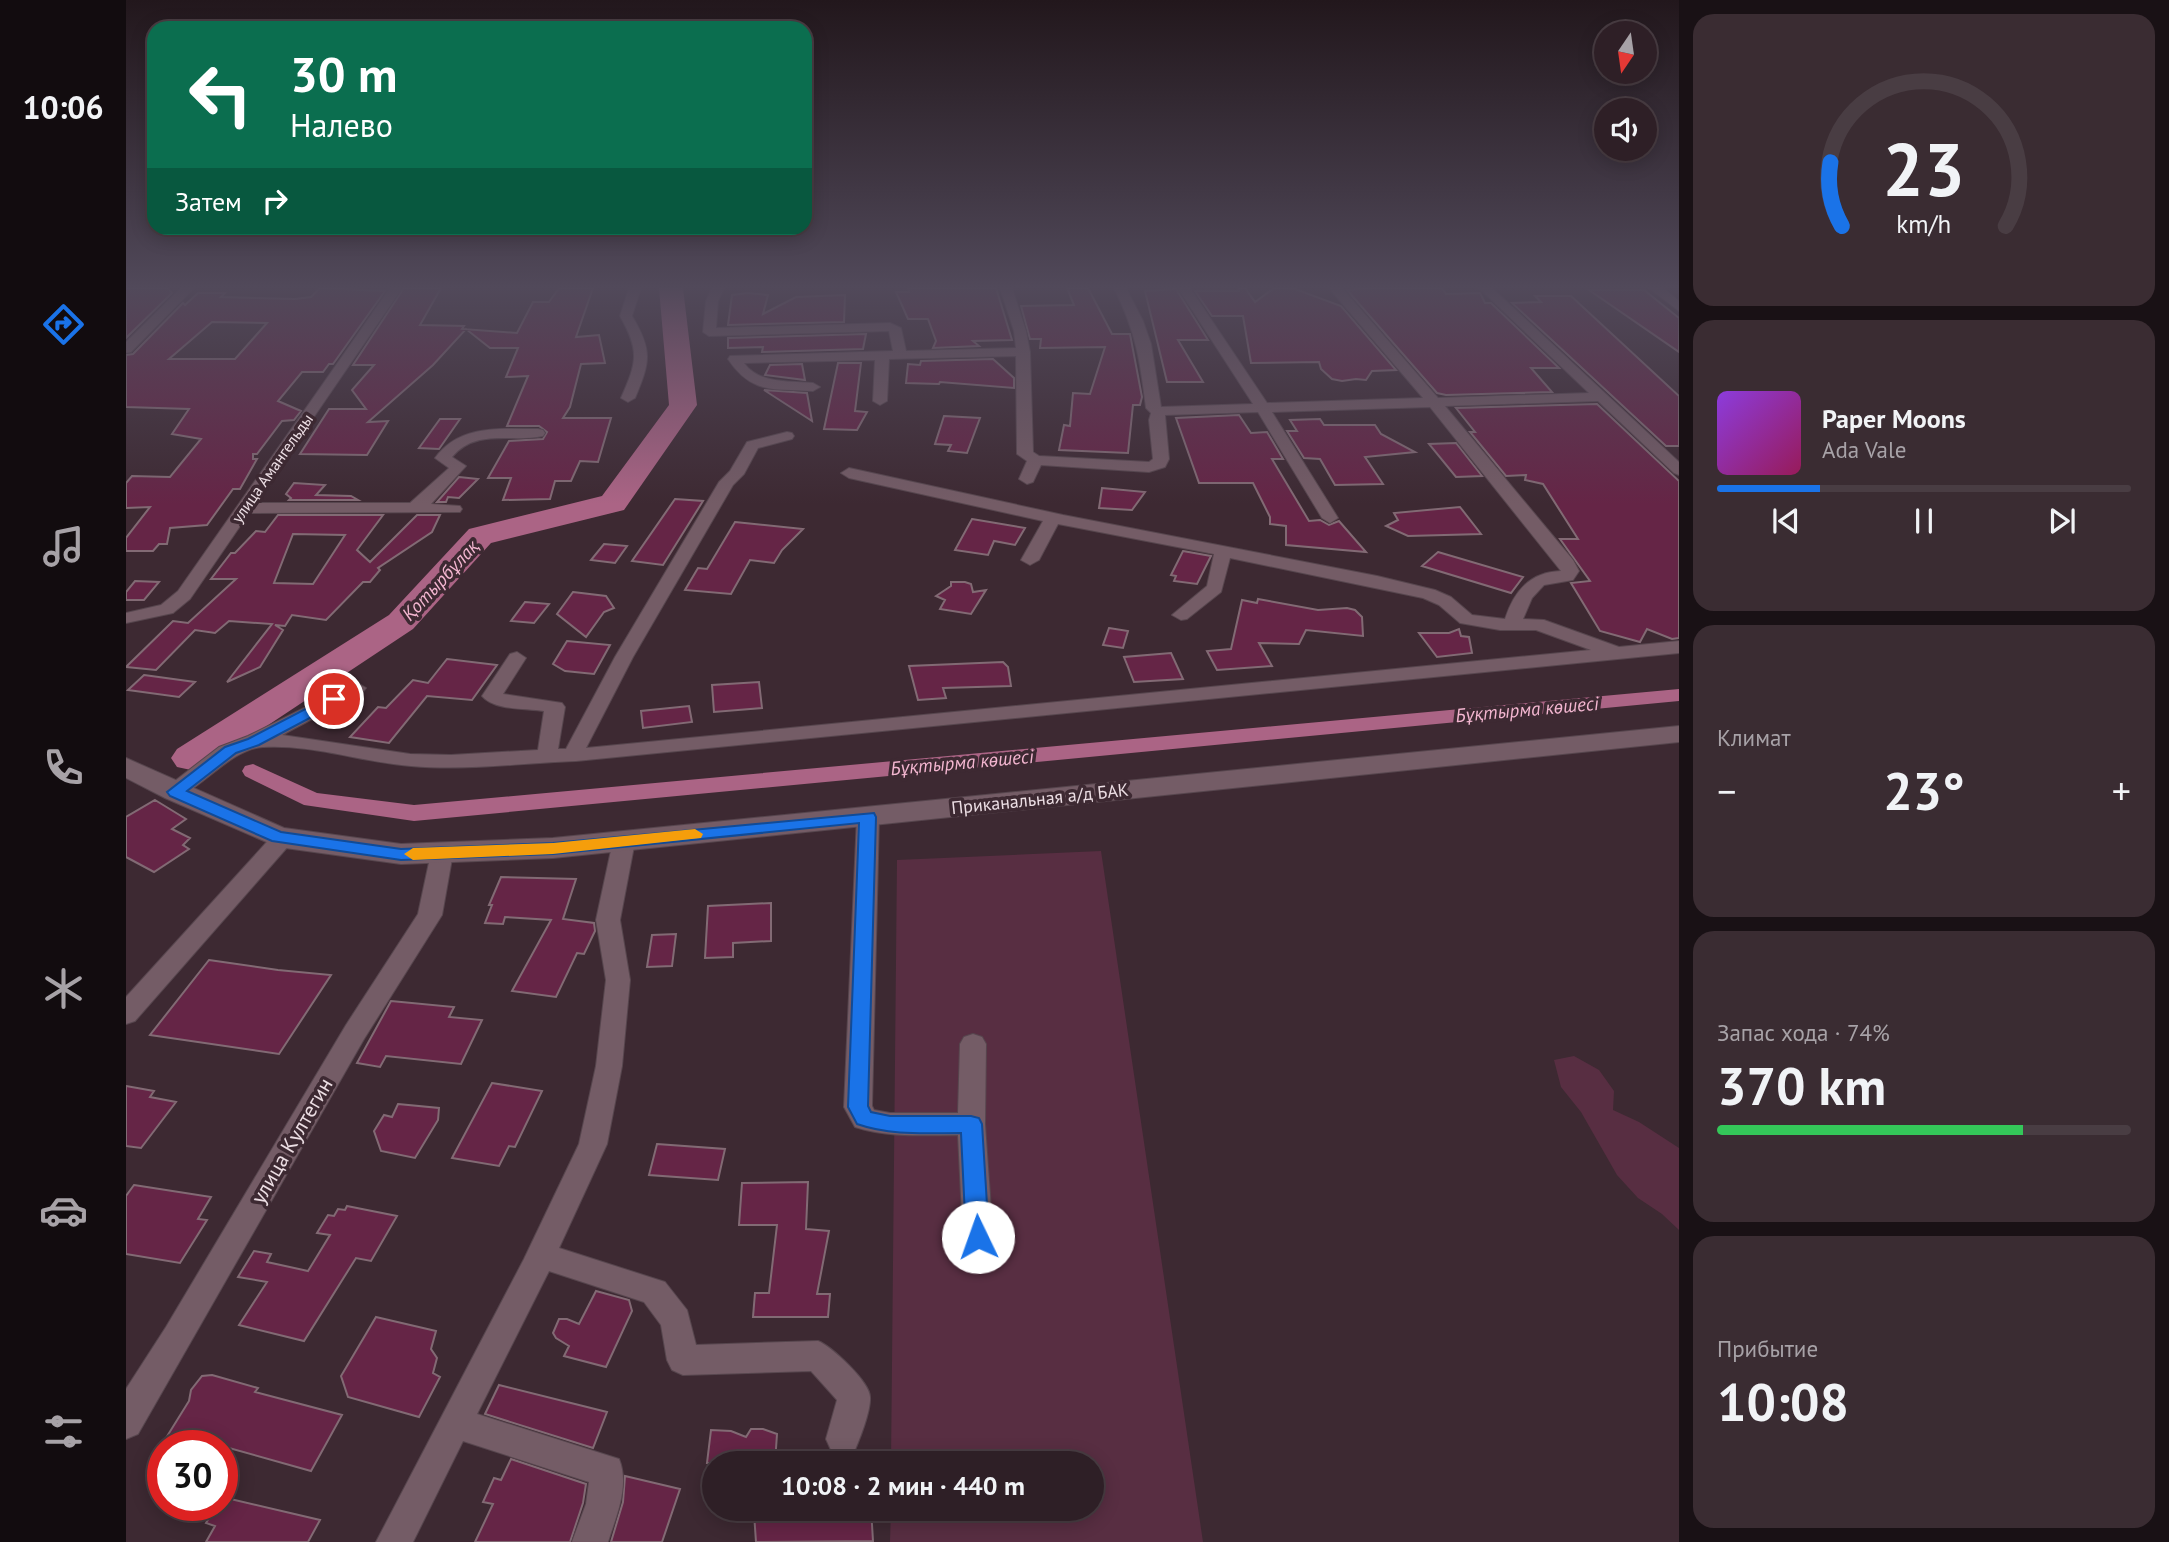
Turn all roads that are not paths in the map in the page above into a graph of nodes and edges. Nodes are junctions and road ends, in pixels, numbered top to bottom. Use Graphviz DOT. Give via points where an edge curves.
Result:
graph roads {
  1 [pos="347,360"];
  2 [pos="643,360"];
  3 [pos="736,360"];
  4 [pos="882,360"];
  5 [pos="1023,360"];
  6 [pos="1147,360"];
  7 [pos="1231,360"];
  8 [pos="1397,360"];
  9 [pos="1562,360"];
  10 [pos="813,387"];
  11 [pos="1602,397"];
  12 [pos="628,398"];
  13 [pos="880,401"];
  14 [pos="1433,401"];
  15 [pos="1261,407"];
  16 [pos="1159,411"];
  17 [pos="538,433"];
  18 [pos="787,436"];
  19 [pos="1035,460"];
  20 [pos="1679,470"];
  21 [pos="849,474"];
  22 [pos="1027,479"];
  23 [pos="412,508"];
  24 [pos="244,509"];
  25 [pos="454,509"];
  26 [pos="1053,518"];
  27 [pos="1330,518"];
  28 [pos="1223,551"];
  29 [pos="1030,560"];
  30 [pos="1181,615"];
  31 [pos="126,618"];
  32 [pos="1513,624"];
  33 [pos="1679,647"];
  34 [pos="1616,653"];
  35 [pos="517,658"];
  36 [pos="356,688"];
  37 [pos="1679,734"];
  38 [pos="253,742"];
  39 [pos="576,755"];
  40 [pos="548,756"];
  41 [pos="126,767"];
  42 [pos="175,792"];
  43 [pos="868,817"];
  44 [pos="283,838"];
  45 [pos="624,841"];
  46 [pos="442,853"];
  47 [pos="126,1014"];
  48 [pos="973,1044"];
  49 [pos="971,1124"];
  50 [pos="978,1237"];
  51 [pos="541,1255"];
  52 [pos="126,1423"];
  53 [pos="456,1423"];
  54 [pos="843,1439"];
  55 [pos="394,1542"];
  56 [pos="590,1542"];
  1 -- 24 [label="street, улица Амангельды"];
  2 -- 12 [label="street"];
  3 -- 10 [label="street" via="745,374 759,382"];
  4 -- 13 [label="street"];
  5 -- 19 [label="street" via="1023,448"];
  6 -- 16 [label="street" via="1153,408"];
  7 -- 15 [label="street"];
  8 -- 14 [label="street"];
  9 -- 11 [label="street"];
  11 -- 14 [label="street"];
  11 -- 20 [label="street"];
  14 -- 15 [label="street"];
  14 -- 32 [label="street" via="1570,571 1567,576 1536,583 1516,609"];
  15 -- 16 [label="street"];
  15 -- 27 [label="street"];
  16 -- 19 [label="street" via="1160,464 1128,467"];
  17 -- 23 [label="street" via="461,439 443,458 458,466 455,471"];
  18 -- 39 [label="street" via="752,445 736,474 726,482 624,657"];
  19 -- 22 [label="street"];
  21 -- 26 [label="street"];
  23 -- 24 [label="street"];
  23 -- 25 [label="street"];
  24 -- 31 [label="street, улица Амангельды" via="184,595 167,609"];
  26 -- 28 [label="street"];
  26 -- 29 [label="street"];
  28 -- 30 [label="street" via="1215,588"];
  28 -- 32 [label="street" via="1416,590 1445,601 1466,619"];
  32 -- 34 [label="street" via="1538,624"];
  33 -- 34 [label="street"];
  34 -- 39 [label="street"];
  35 -- 40 [label="street" via="492,696 555,708"];
  36 -- 38 [label="street"];
  37 -- 43 [label="main road, Приканальная а/д БАК"];
  38 -- 40 [label="street" via="288,742 411,760"];
  38 -- 42 [label="street" via="230,750"];
  39 -- 40 [label="street"];
  41 -- 42 [label="main road, Приканальная а/д БАК"];
  42 -- 44 [label="main road, Приканальная а/д БАК"];
  43 -- 45 [label="main road, Приканальная а/д БАК"];
  43 -- 49 [label="street" via="858,1107 865,1119 890,1124"];
  44 -- 46 [label="main road, Приканальная а/д БАК" via="401,855"];
  44 -- 47 [label="street"];
  45 -- 46 [label="main road, Приканальная а/д БАК"];
  45 -- 51 [label="street" via="608,920 618,980 604,1092 593,1144"];
  46 -- 52 [label="street, улица Култегин" via="430,915 355,1032"];
  48 -- 49 [label="street"];
  49 -- 50 [label="street"];
  51 -- 53 [label="street"];
  51 -- 54 [label="street" via="654,1292 676,1320 683,1360 818,1356 854,1396"];
  53 -- 55 [label="street"];
  53 -- 56 [label="street" via="607,1471 603,1504"];
}
